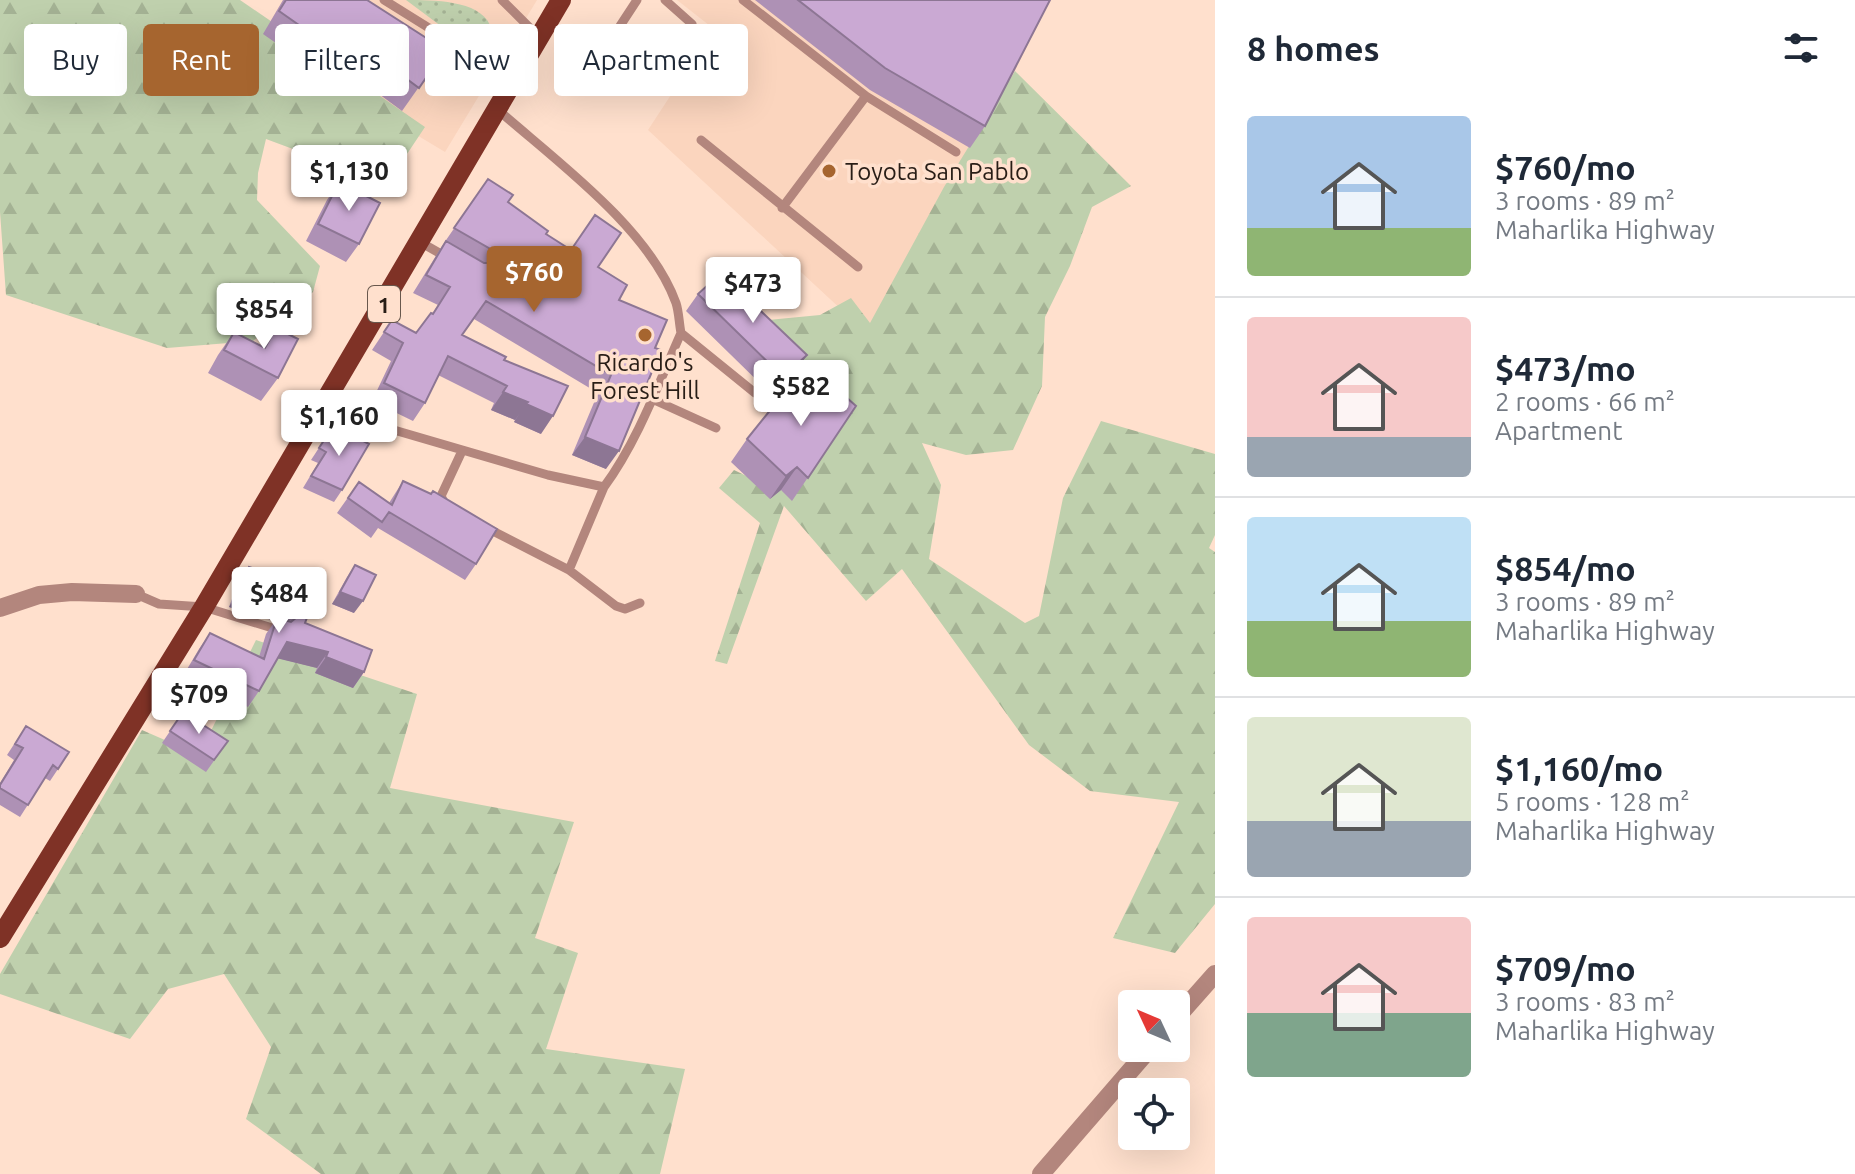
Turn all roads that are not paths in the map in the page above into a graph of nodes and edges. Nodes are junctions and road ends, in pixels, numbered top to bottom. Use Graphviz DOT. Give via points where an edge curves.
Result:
graph roads {
  1 [pos="384,0"];
  2 [pos="502,0"];
  3 [pos="561,0"];
  4 [pos="637,0"];
  5 [pos="665,0"];
  6 [pos="743,0"];
  7 [pos="425,26"];
  8 [pos="539,37"];
  9 [pos="505,96"];
  10 [pos="866,96"];
  11 [pos="497,109"];
  12 [pos="701,140"];
  13 [pos="956,152"];
  14 [pos="782,208"];
  15 [pos="420,242"];
  16 [pos="461,266"];
  17 [pos="858,267"];
  18 [pos="681,333"];
  19 [pos="755,393"];
  20 [pos="652,399"];
  21 [pos="322,409"];
  22 [pos="716,428"];
  23 [pos="462,451"];
  24 [pos="604,487"];
  25 [pos="461,514"];
  26 [pos="474,521"];
  27 [pos="569,570"];
  28 [pos="136,594"];
  29 [pos="640,603"];
  30 [pos="204,607"];
  31 [pos="0,608"];
  32 [pos="279,630"];
  33 [pos="0,938"];
  34 [pos="1215,974"];
  35 [pos="1190,1002"];
  36 [pos="1138,1062"];
  37 [pos="1041,1174"];
  1 -- 7 [label="lane"];
  2 -- 8 [label="lane"];
  3 -- 8 [label="main road, 1"];
  4 -- 5 [label="lane" via="618,29 666,71 692,24"];
  6 -- 10 [label="lane"];
  9 -- 11 [label="main road, 1"];
  10 -- 13 [label="lane"];
  10 -- 14 [label="lane"];
  11 -- 15 [label="main road, 1"];
  11 -- 18 [label="lane" via="626,224 662,272 677,305"];
  12 -- 14 [label="lane"];
  14 -- 17 [label="lane"];
  15 -- 16 [label="lane"];
  15 -- 21 [label="main road, 1"];
  18 -- 19 [label="lane"];
  18 -- 20 [label="lane"];
  20 -- 22 [label="lane"];
  20 -- 24 [label="lane"];
  21 -- 23 [label="lane"];
  21 -- 30 [label="main road, 1"];
  23 -- 24 [label="lane"];
  23 -- 25 [label="lane" via="441,496 448,508"];
  24 -- 27 [label="lane"];
  26 -- 27 [label="lane"];
  27 -- 29 [label="lane" via="616,606 625,609"];
  28 -- 30 [label="lane" via="159,604"];
  28 -- 31 [label="street" via="39,595"];
  30 -- 32 [label="lane"];
  30 -- 33 [label="main road, 1"];
  34 -- 35 [label="street"];
  36 -- 37 [label="street"];
}
